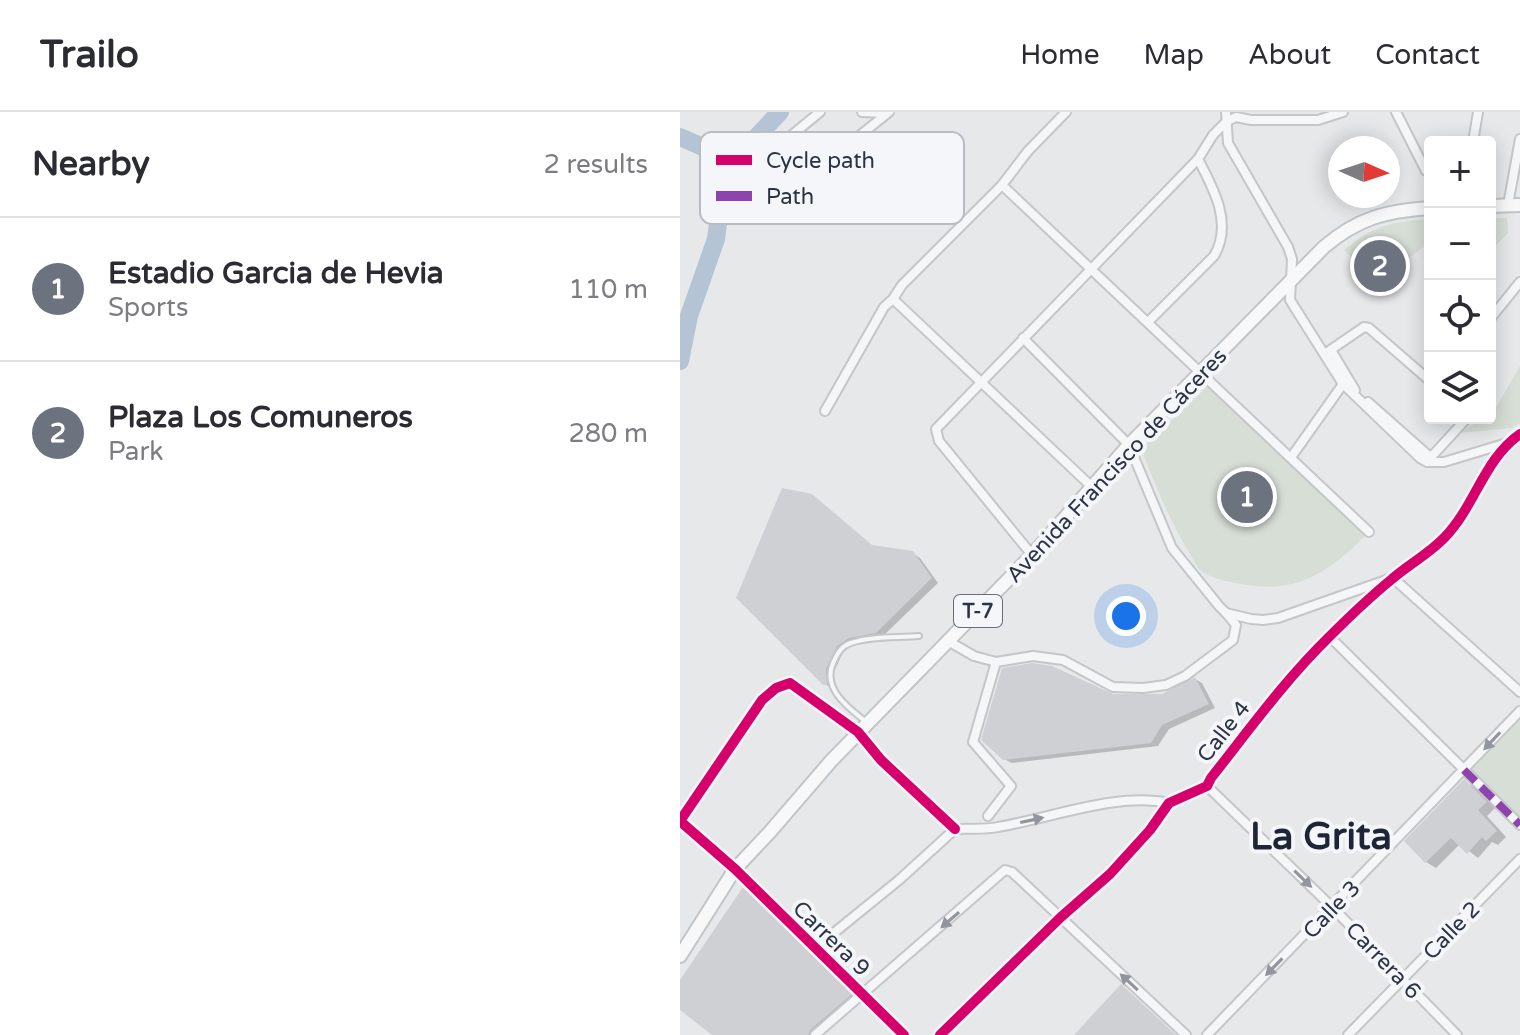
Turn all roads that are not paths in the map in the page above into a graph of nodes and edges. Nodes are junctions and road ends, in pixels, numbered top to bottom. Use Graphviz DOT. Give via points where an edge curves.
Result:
graph roads {
  1 [pos="820,112"];
  2 [pos="862,112"];
  3 [pos="888,112"];
  4 [pos="1066,112"];
  5 [pos="1343,112"];
  6 [pos="1396,112"];
  7 [pos="1478,112"];
  8 [pos="1226,117"];
  9 [pos="796,132"];
  10 [pos="863,132"];
  11 [pos="1474,136"];
  12 [pos="1520,139"];
  13 [pos="1198,159"];
  14 [pos="1424,167"];
  15 [pos="1002,185"];
  16 [pos="1514,205"];
  17 [pos="1424,209"];
  18 [pos="964,223"];
  19 [pos="963,224"];
  20 [pos="1089,269"];
  21 [pos="1292,280"];
  22 [pos="1520,282"];
  23 [pos="893,299"];
  24 [pos="1496,312"];
  25 [pos="1149,321"];
  26 [pos="1023,338"];
  27 [pos="1328,352"];
  28 [pos="1201,373"];
  29 [pos="1424,376"];
  30 [pos="981,381"];
  31 [pos="1343,384"];
  32 [pos="825,411"];
  33 [pos="1461,424"];
  34 [pos="1520,434"];
  35 [pos="1508,443"];
  36 [pos="1129,445"];
  37 [pos="1292,456"];
  38 [pos="1092,487"];
  39 [pos="1369,532"];
  40 [pos="1032,555"];
  41 [pos="1393,578"];
  42 [pos="1226,613"];
  43 [pos="919,636"];
  44 [pos="1329,636"];
  45 [pos="948,641"];
  46 [pos="996,662"];
  47 [pos="1520,692"];
  48 [pos="1520,711"];
  49 [pos="862,727"];
  50 [pos="1464,770"];
  51 [pos="1207,786"];
  52 [pos="1169,803"];
  53 [pos="988,816"];
  54 [pos="1520,825"];
  55 [pos="955,829"];
  56 [pos="1520,859"];
  57 [pos="735,869"];
  58 [pos="1332,907"];
  59 [pos="1061,917"];
  60 [pos="814,949"];
  61 [pos="680,956"];
  62 [pos="1403,980"];
  63 [pos="862,996"];
  64 [pos="815,1035"];
  65 [pos="904,1035"];
  66 [pos="940,1035"];
  67 [pos="1186,1035"];
  68 [pos="1207,1035"];
  69 [pos="1348,1035"];
  70 [pos="1457,1035"];
  1 -- 9 [label="street"];
  2 -- 3 [label="street"];
  3 -- 10 [label="street"];
  4 -- 15 [label="street"];
  5 -- 8 [label="street" via="1318,120"];
  6 -- 14 [label="street"];
  7 -- 11 [label="street"];
  8 -- 13 [label="street"];
  8 -- 21 [label="street" via="1228,143 1288,247"];
  12 -- 16 [label="street"];
  13 -- 20 [label="street"];
  13 -- 25 [label="street" via="1220,208 1220,246"];
  15 -- 18 [label="street"];
  15 -- 20 [label="street"];
  17 -- 21 [label="main road, Avenida Francisco de Cáceres / T-7" via="1364,219 1345,229"];
  19 -- 23 [label="street"];
  20 -- 25 [label="street"];
  20 -- 26 [label="street"];
  21 -- 27 [label="street" via="1290,300"];
  21 -- 28 [label="main road, Avenida Francisco de Cáceres / T-7"];
  22 -- 24 [label="street"];
  23 -- 30 [label="street"];
  23 -- 32 [label="street"];
  25 -- 28 [label="street"];
  26 -- 30 [label="street"];
  26 -- 36 [label="street"];
  27 -- 29 [label="street" via="1369,328"];
  27 -- 31 [label="street"];
  27 -- 33 [label="street" via="1350,385 1426,455 1433,455"];
  28 -- 36 [label="main road, Avenida Francisco de Cáceres / T-7"];
  28 -- 37 [label="street"];
  30 -- 38 [label="street"];
  30 -- 40 [label="street" via="936,429 939,441"];
  31 -- 35 [label="street" via="1427,462"];
  31 -- 37 [label="street"];
  34 -- 35 [label="street, Calle 4"];
  35 -- 41 [label="street, Calle 4" via="1445,537"];
  36 -- 38 [label="main road, Avenida Francisco de Cáceres / T-7"];
  36 -- 42 [label="street" via="1172,548"];
  37 -- 39 [label="street"];
  38 -- 40 [label="main road, Avenida Francisco de Cáceres / T-7"];
  40 -- 45 [label="main road, Avenida Francisco de Cáceres / T-7"];
  41 -- 42 [label="street" via="1278,618"];
  41 -- 44 [label="street, Calle 4"];
  41 -- 47 [label="street"];
  42 -- 46 [label="street" via="1236,625 1233,640 1166,685 1113,687 1051,658"];
  43 -- 49 [label="lane" via="854,642 838,654 830,685"];
  44 -- 50 [label="street"];
  44 -- 51 [label="street, Calle 4"];
  45 -- 46 [label="street"];
  45 -- 49 [label="main road, Avenida Francisco de Cáceres / T-7"];
  46 -- 53 [label="street" via="973,742 1011,786"];
  48 -- 50 [label="street, Calle 3, one-way"];
  49 -- 55 [label="street" via="881,760"];
  49 -- 57 [label="main road, Avenida Francisco de Cáceres / T-7"];
  49 -- 57 [label="street, Carrera 9" via="790,683 762,700 680,821"];
  50 -- 54 [label="street"];
  50 -- 58 [label="street, Calle 3"];
  51 -- 52 [label="street, Calle 4"];
  51 -- 58 [label="street, Carrera 6, one-way"];
  55 -- 52 [label="street, one-way" via="996,828 1121,801"];
  52 -- 59 [label="street, Calle 4" via="1118,865"];
  55 -- 60 [label="street"];
  56 -- 62 [label="street, Calle 2"];
  57 -- 60 [label="street, Carrera 9"];
  57 -- 61 [label="main road, Avenida Francisco de Cáceres / T-7"];
  58 -- 62 [label="street, Carrera 6"];
  58 -- 68 [label="street, Calle 3, one-way"];
  59 -- 63 [label="street, one-way" via="1005,870"];
  59 -- 66 [label="street, Calle 4"];
  67 -- 59 [label="street, one-way"];
  60 -- 63 [label="street, Carrera 9"];
  62 -- 69 [label="street, Calle 2"];
  62 -- 70 [label="street, Carrera 6"];
  63 -- 64 [label="street"];
  63 -- 65 [label="street, Carrera 9"];
}
